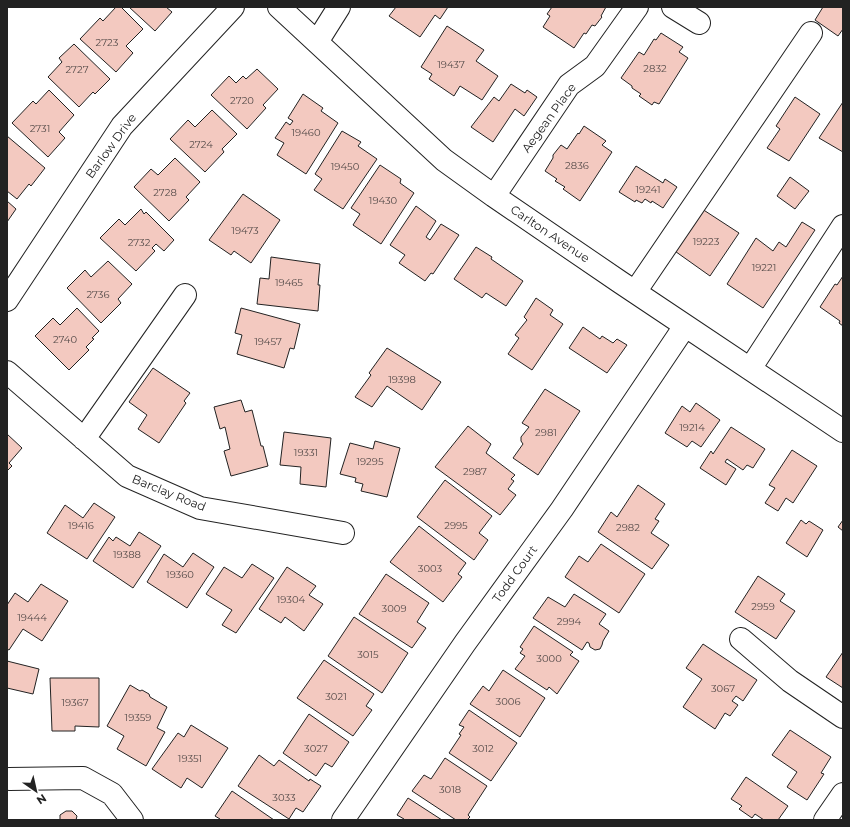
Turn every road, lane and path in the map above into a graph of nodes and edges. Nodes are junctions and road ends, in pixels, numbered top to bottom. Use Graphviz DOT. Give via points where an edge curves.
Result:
graph roads {
  1 [pos="233,7"];
  2 [pos="279,7"];
  3 [pos="339,7"];
  4 [pos="637,7"];
  5 [pos="673,7"];
  6 [pos="699,23"];
  7 [pos="811,33"];
  8 [pos="316,42"];
  9 [pos="494,196"];
  10 [pos="843,226"];
  11 [pos="634,292"];
  12 [pos="185,295"];
  13 [pos="7,300"];
  14 [pos="685,326"];
  15 [pos="750,370"];
  16 [pos="7,372"];
  17 [pos="843,432"];
  18 [pos="84,439"];
  19 [pos="343,533"];
  20 [pos="741,639"];
  21 [pos="843,717"];
  22 [pos="9,779"];
  23 [pos="843,794"];
  24 [pos="832,817"];
  25 [pos="132,820"];
  26 [pos="343,820"];
  1 -- 13 [label="street, Barlow Drive" via="122,126"];
  2 -- 8 [label="street, Carlton Avenue"];
  3 -- 8 [label="street"];
  4 -- 9 [label="street, Aegean Place" via="595,66 569,85"];
  5 -- 6 [label="street"];
  7 -- 11 [label="street"];
  8 -- 9 [label="street, Carlton Avenue" via="444,160"];
  9 -- 11 [label="street, Carlton Avenue"];
  10 -- 15 [label="street"];
  11 -- 14 [label="street, Carlton Avenue"];
  12 -- 18 [label="street"];
  14 -- 15 [label="street, Carlton Avenue"];
  14 -- 26 [label="street, Todd Court" via="562,509 465,643"];
  15 -- 17 [label="street, Carlton Avenue"];
  16 -- 18 [label="street, Barclay Road"];
  18 -- 19 [label="street, Barclay Road" via="127,476 200,508"];
  20 -- 21 [label="street" via="790,681"];
  22 -- 25 [label="street" via="83,778 112,794"];
  23 -- 24 [label="street"];
}
